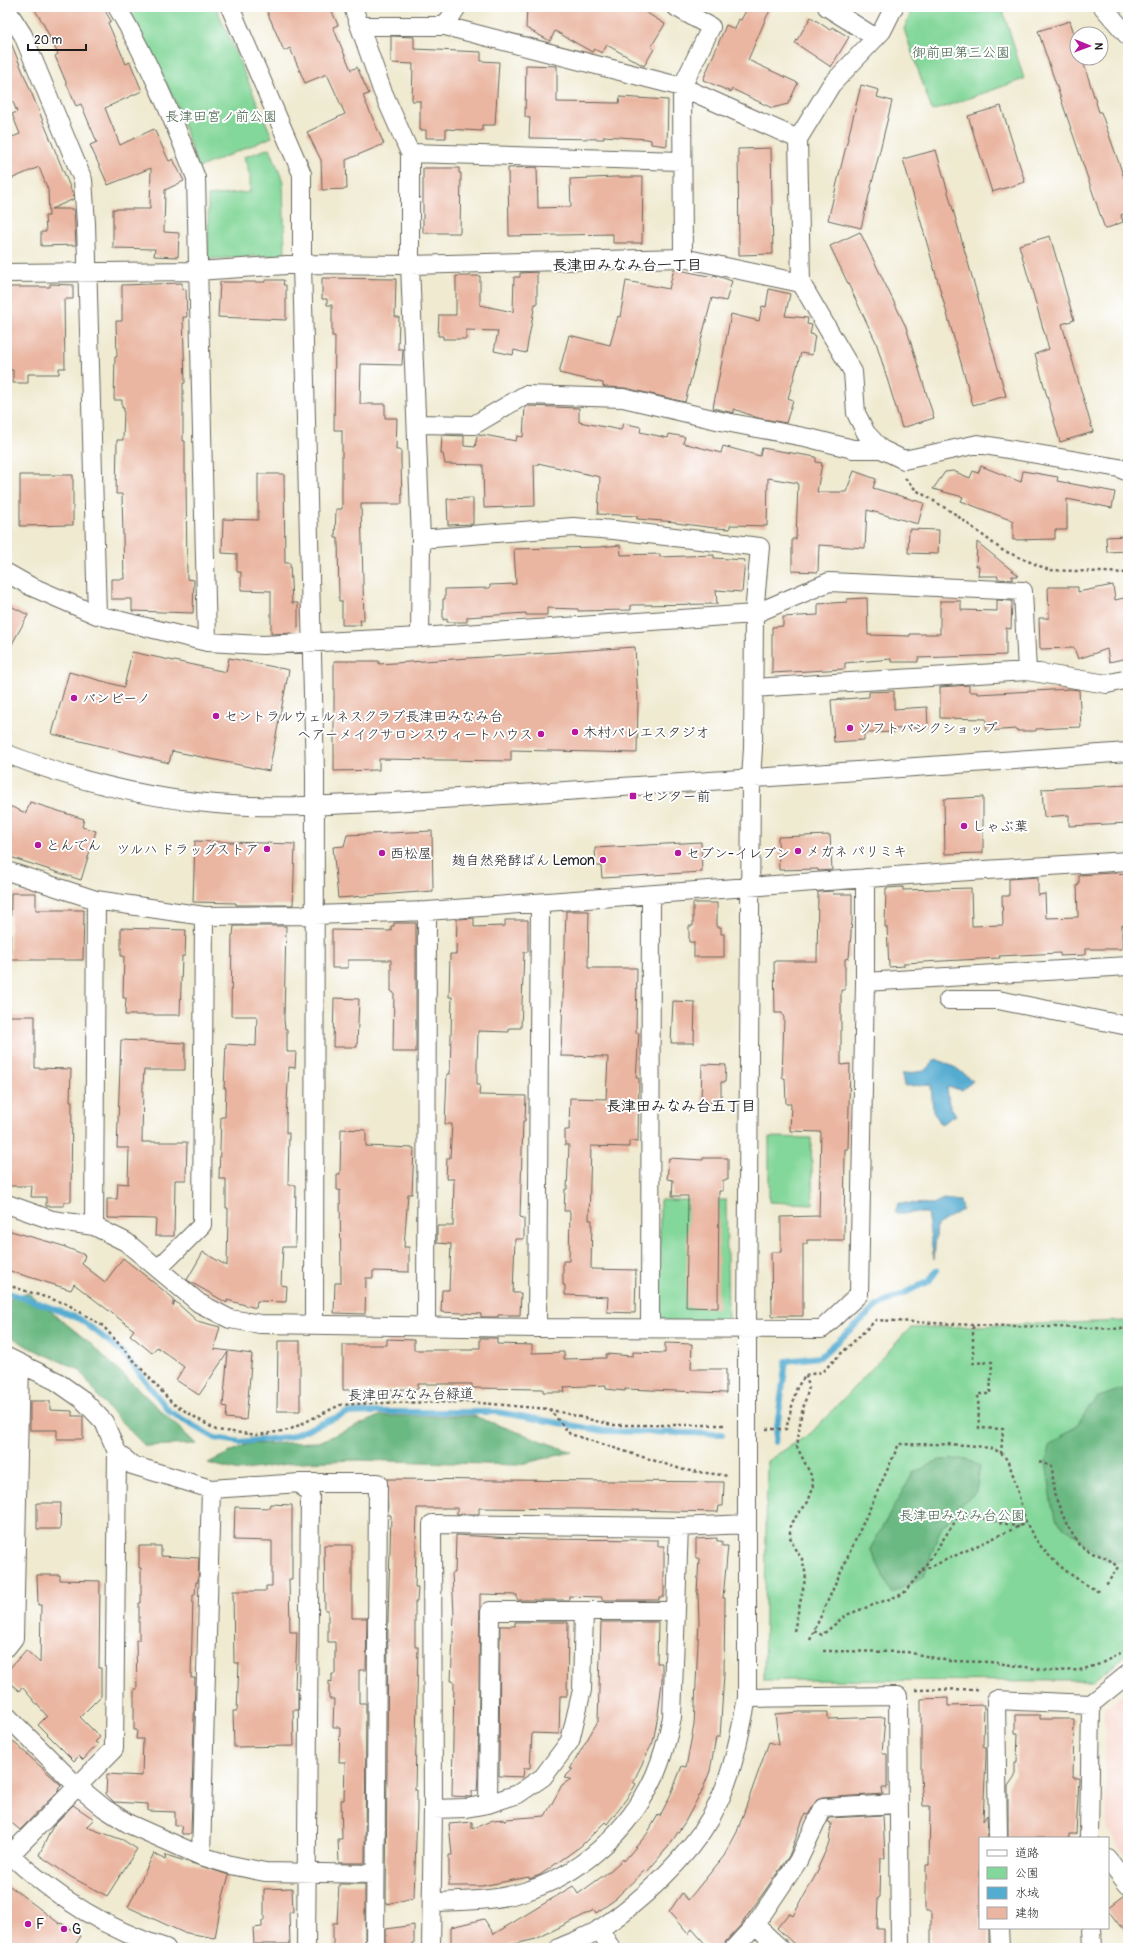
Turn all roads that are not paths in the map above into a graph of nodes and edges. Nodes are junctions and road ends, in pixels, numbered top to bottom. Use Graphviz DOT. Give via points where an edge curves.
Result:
graph roads {
  1 [pos="117,7"];
  2 [pos="230,7"];
  3 [pos="353,7"];
  4 [pos="457,7"];
  5 [pos="676,7"];
  6 [pos="827,7"];
  7 [pos="894,7"];
  8 [pos="1103,7"];
  9 [pos="7,10"];
  10 [pos="360,26"];
  11 [pos="445,26"];
  12 [pos="1128,36"];
  13 [pos="876,38"];
  14 [pos="682,87"];
  15 [pos="798,139"];
  16 [pos="410,153"];
  17 [pos="681,161"];
  18 [pos="683,258"];
  19 [pos="302,264"];
  20 [pos="410,264"];
  21 [pos="87,271"];
  22 [pos="197,271"];
  23 [pos="7,273"];
  24 [pos="801,283"];
  25 [pos="417,424"];
  26 [pos="881,448"];
  27 [pos="1128,472"];
  28 [pos="421,539"];
  29 [pos="7,573"];
  30 [pos="97,614"];
  31 [pos="754,614"];
  32 [pos="420,637"];
  33 [pos="208,642"];
  34 [pos="312,643"];
  35 [pos="1027,671"];
  36 [pos="1128,679"];
  37 [pos="754,688"];
  38 [pos="1128,752"];
  39 [pos="7,754"];
  40 [pos="751,779"];
  41 [pos="314,806"];
  42 [pos="1128,861"];
  43 [pos="7,871"];
  44 [pos="865,878"];
  45 [pos="750,888"];
  46 [pos="651,895"];
  47 [pos="96,900"];
  48 [pos="540,903"];
  49 [pos="427,911"];
  50 [pos="315,915"];
  51 [pos="204,916"];
  52 [pos="1128,966"];
  53 [pos="970,976"];
  54 [pos="865,982"];
  55 [pos="948,1000"];
  56 [pos="973,1000"];
  57 [pos="1128,1026"];
  58 [pos="7,1204"];
  59 [pos="94,1226"];
  60 [pos="159,1268"];
  61 [pos="314,1325"];
  62 [pos="426,1326"];
  63 [pos="650,1327"];
  64 [pos="536,1328"];
  65 [pos="747,1330"];
  66 [pos="13,1360"];
  67 [pos="117,1452"];
  68 [pos="300,1483"];
  69 [pos="211,1489"];
  70 [pos="748,1524"];
  71 [pos="679,1527"];
  72 [pos="584,1611"];
  73 [pos="676,1611"];
  74 [pos="7,1647"];
  75 [pos="1128,1674"];
  76 [pos="747,1698"];
  77 [pos="1091,1704"];
  78 [pos="7,1716"];
  79 [pos="78,1786"];
  80 [pos="488,1804"];
  81 [pos="898,1804"];
  82 [pos="433,1809"];
  83 [pos="998,1837"];
  84 [pos="1089,1837"];
  85 [pos="8,1855"];
  86 [pos="201,1856"];
  87 [pos="1109,1860"];
  88 [pos="307,1874"];
  89 [pos="375,1874"];
  90 [pos="1128,1885"];
  91 [pos="433,1902"];
  92 [pos="755,1925"];
  93 [pos="599,1929"];
  94 [pos="999,1929"];
  95 [pos="1092,1929"];
  96 [pos="166,1948"];
  97 [pos="306,1948"];
  98 [pos="375,1948"];
  99 [pos="431,1948"];
  100 [pos="559,1948"];
  101 [pos="611,1948"];
  102 [pos="734,1948"];
  103 [pos="780,1948"];
  104 [pos="900,1948"];
  105 [pos="1000,1948"];
  106 [pos="1093,1948"];
  1 -- 22 [label="street" via="134,36 196,178"];
  2 -- 19 [label="street" via="302,174"];
  3 -- 10 [label="street"];
  4 -- 11 [label="street"];
  5 -- 14 [label="street" via="711,27"];
  6 -- 13 [label="street"];
  7 -- 13 [label="street"];
  8 -- 12 [label="street"];
  9 -- 21 [label="street" via="23,36 83,180"];
  10 -- 11 [label="street"];
  10 -- 16 [label="street" via="382,90"];
  11 -- 14 [label="street"];
  13 -- 15 [label="street" via="831,85"];
  14 -- 15 [label="street"];
  14 -- 17 [label="street"];
  15 -- 24 [label="street"];
  16 -- 17 [label="street"];
  16 -- 20 [label="street"];
  17 -- 18 [label="street"];
  18 -- 20 [label="street"];
  18 -- 24 [label="street"];
  19 -- 20 [label="street"];
  19 -- 22 [label="street"];
  19 -- 34 [label="street"];
  20 -- 25 [label="street"];
  21 -- 22 [label="street"];
  21 -- 23 [label="street"];
  21 -- 30 [label="street"];
  22 -- 33 [label="street"];
  24 -- 26 [label="street" via="853,372 856,413 866,433"];
  25 -- 26 [label="street" via="474,425 525,396 623,398 853,449"];
  25 -- 28 [label="street"];
  26 -- 27 [label="street" via="904,460 978,444 1119,468"];
  28 -- 31 [label="street" via="573,527 760,547"];
  28 -- 32 [label="street"];
  29 -- 30 [label="street" via="30,586"];
  30 -- 33 [label="street"];
  31 -- 32 [label="street"];
  31 -- 35 [label="street" via="830,582 1023,591"];
  31 -- 37 [label="street"];
  32 -- 34 [label="street"];
  33 -- 34 [label="street" via="263,645"];
  34 -- 41 [label="street"];
  35 -- 36 [label="street" via="1107,684"];
  35 -- 37 [label="street"];
  37 -- 40 [label="street"];
  38 -- 40 [label="street"];
  39 -- 41 [label="street" via="51,771 158,796 215,804"];
  40 -- 41 [label="street"];
  40 -- 45 [label="street"];
  41 -- 50 [label="street"];
  42 -- 44 [label="street"];
  43 -- 47 [label="street"];
  44 -- 45 [label="street"];
  44 -- 54 [label="street"];
  45 -- 46 [label="street"];
  45 -- 65 [label="street"];
  46 -- 48 [label="street"];
  46 -- 63 [label="street"];
  47 -- 51 [label="street"];
  47 -- 59 [label="street"];
  48 -- 49 [label="street"];
  48 -- 64 [label="street"];
  49 -- 50 [label="street"];
  49 -- 62 [label="street"];
  50 -- 51 [label="street"];
  50 -- 61 [label="street"];
  51 -- 60 [label="street" via="202,1226"];
  52 -- 53 [label="street"];
  53 -- 54 [label="street"];
  53 -- 56 [label="street"];
  54 -- 65 [label="street" via="859,1294 822,1329"];
  55 -- 56 [label="street"];
  56 -- 57 [label="street" via="998,1000"];
  58 -- 59 [label="street" via="52,1220"];
  59 -- 60 [label="street" via="126,1242"];
  60 -- 61 [label="street" via="199,1303 230,1319 260,1324"];
  61 -- 62 [label="street"];
  62 -- 64 [label="street"];
  63 -- 64 [label="street"];
  63 -- 65 [label="street"];
  65 -- 70 [label="street"];
  66 -- 67 [label="street" via="56,1381 83,1400 104,1422"];
  66 -- 74 [label="street" via="14,1638"];
  67 -- 69 [label="street" via="132,1465"];
  67 -- 79 [label="street" via="114,1749"];
  68 -- 69 [label="street"];
  68 -- 88 [label="street" via="310,1495"];
  68 -- 89 [label="street" via="378,1483"];
  69 -- 86 [label="street"];
  70 -- 71 [label="street"];
  70 -- 76 [label="street"];
  71 -- 73 [label="street"];
  71 -- 82 [label="street" via="432,1524"];
  72 -- 73 [label="street"];
  72 -- 80 [label="street" via="582,1690 570,1741 543,1777 518,1794"];
  72 -- 80 [label="street" via="490,1611"];
  73 -- 91 [label="street" via="672,1717 665,1748 640,1802 622,1826 598,1850 549,1883 520,1893 477,1901"];
  75 -- 77 [label="street"];
  76 -- 81 [label="street" via="898,1696"];
  76 -- 93 [label="street" via="728,1779 711,1816 690,1848 672,1867 640,1898"];
  77 -- 83 [label="street" via="996,1700"];
  77 -- 84 [label="street"];
  78 -- 79 [label="street"];
  79 -- 85 [label="street"];
  79 -- 86 [label="street" via="104,1808 129,1824"];
  80 -- 82 [label="street"];
  81 -- 92 [label="street" via="823,1808 798,1861"];
  81 -- 104 [label="street"];
  82 -- 91 [label="street"];
  85 -- 96 [label="street" via="72,1903 110,1925"];
  86 -- 88 [label="street" via="265,1872"];
  87 -- 90 [label="street"];
  88 -- 89 [label="street"];
  88 -- 97 [label="street"];
  89 -- 98 [label="street"];
  91 -- 99 [label="street"];
  92 -- 102 [label="street"];
  92 -- 103 [label="street"];
  93 -- 100 [label="street"];
  93 -- 101 [label="street"];
  94 -- 105 [label="street"];
  95 -- 106 [label="street"];
}
